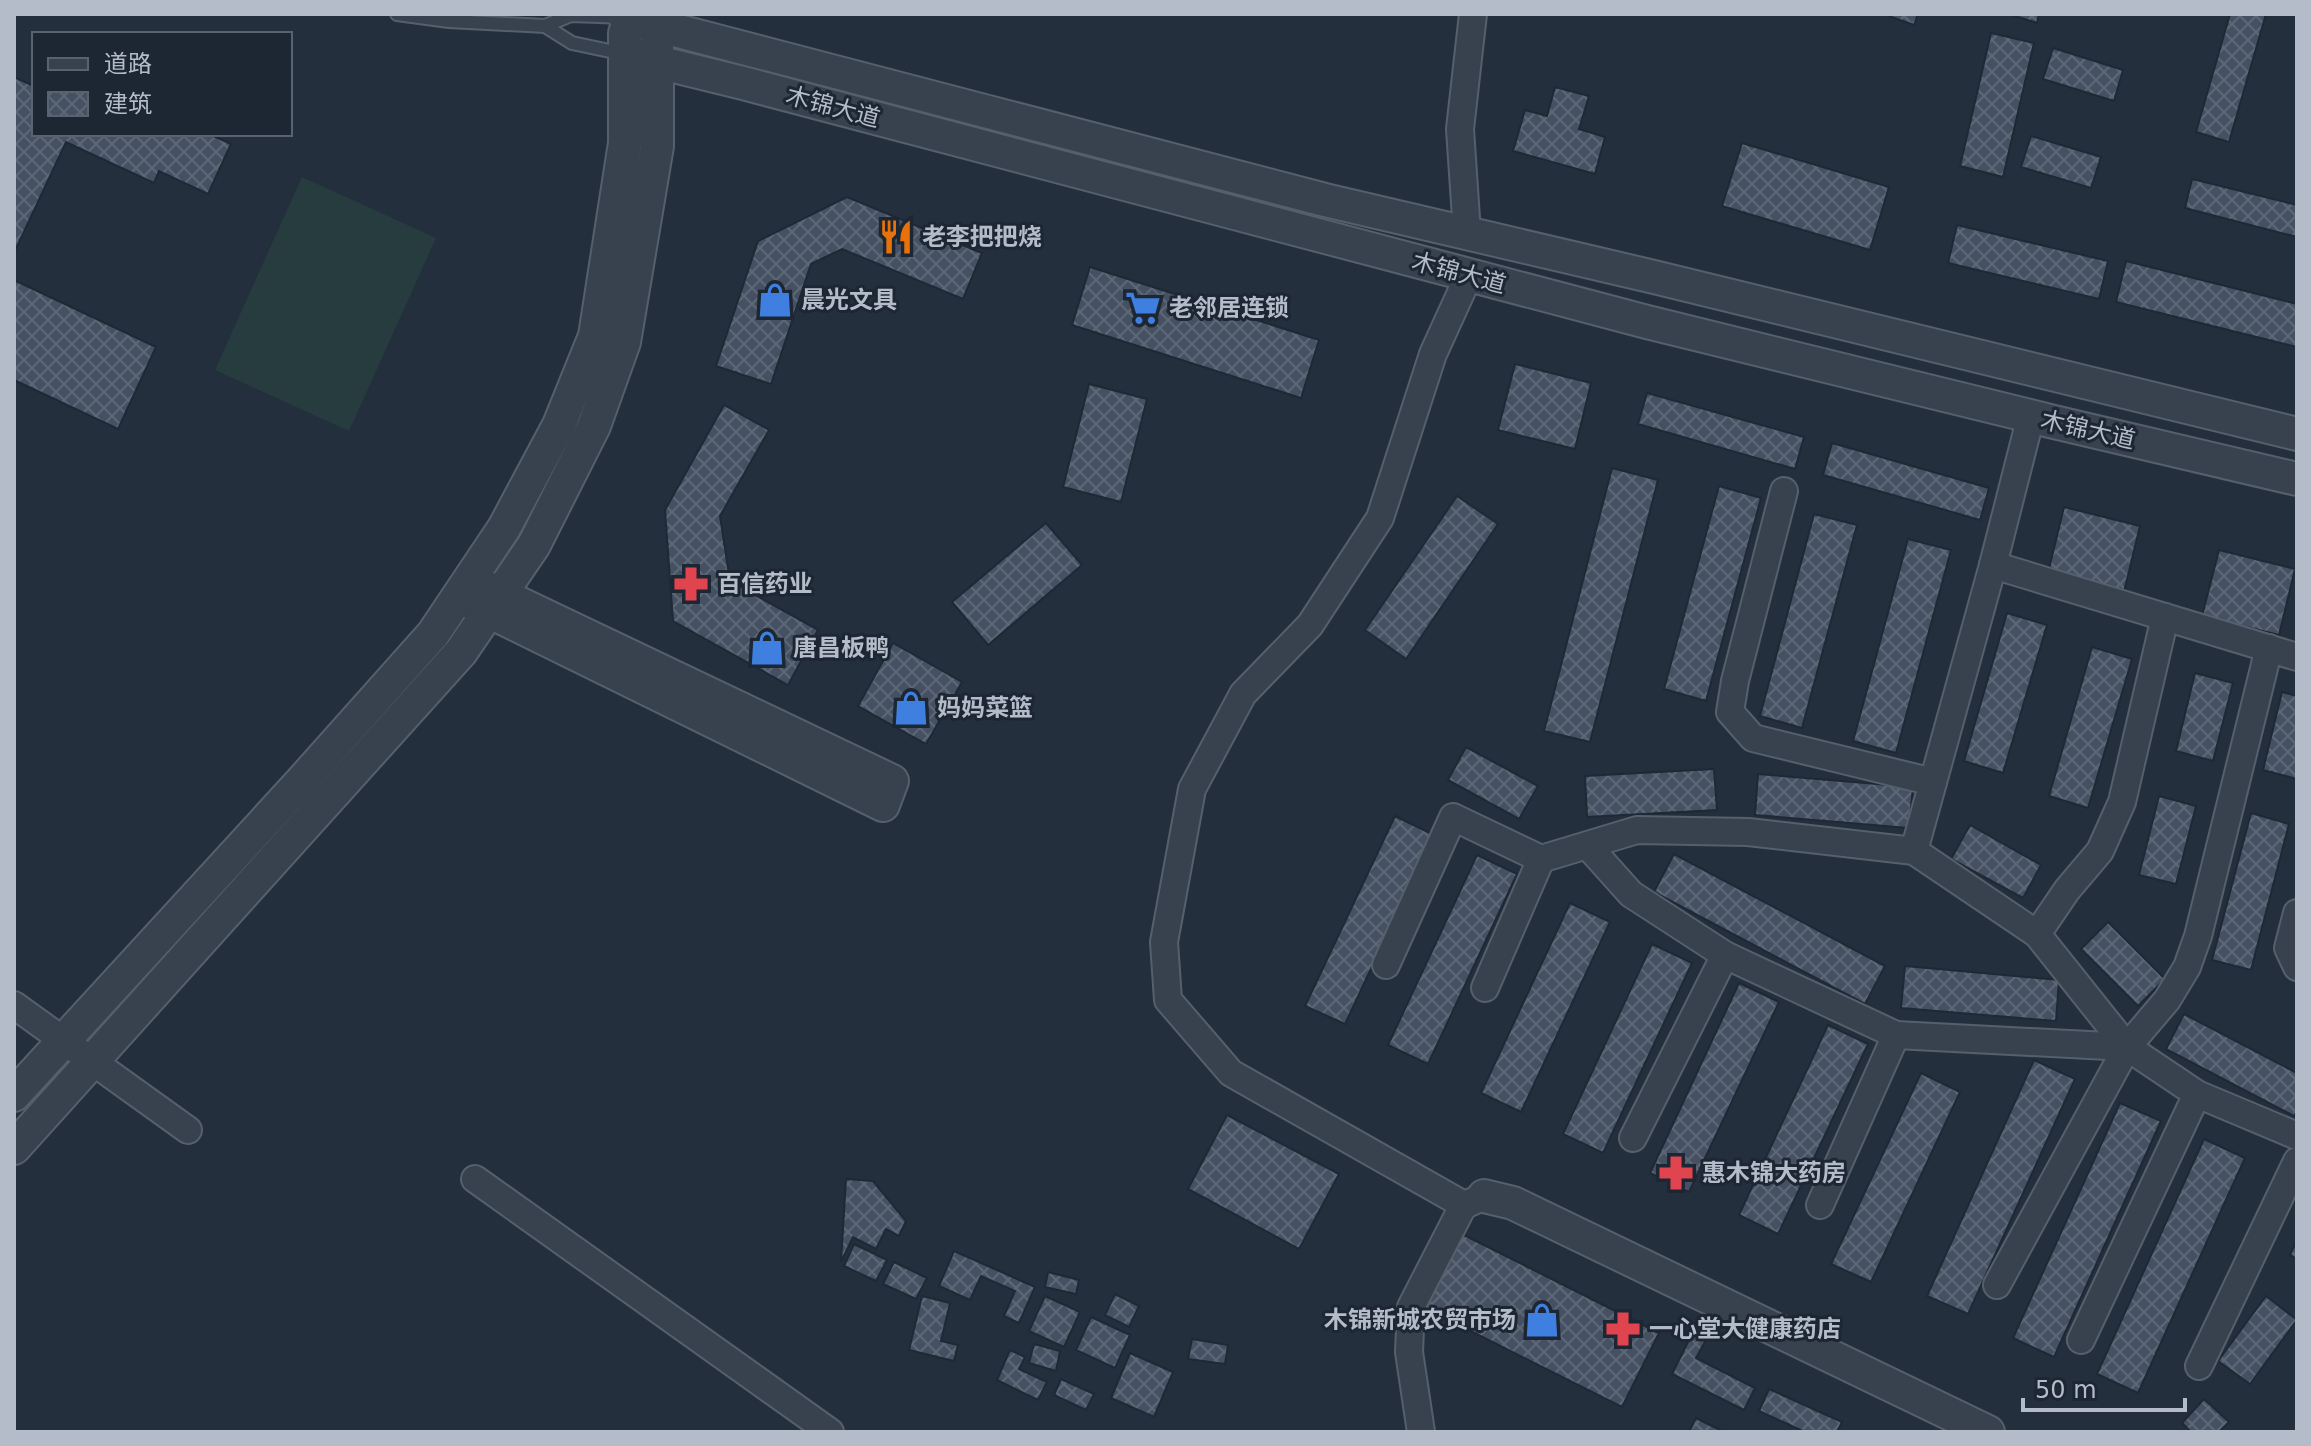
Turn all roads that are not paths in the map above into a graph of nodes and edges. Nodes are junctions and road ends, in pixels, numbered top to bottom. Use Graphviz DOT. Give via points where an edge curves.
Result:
graph roads {
  1 [pos="397,14"];
  2 [pos="1473,14"];
  3 [pos="625,16"];
  4 [pos="657,20"];
  5 [pos="545,26"];
  6 [pos="625,54"];
  7 [pos="657,62"];
  8 [pos="1467,233"];
  9 [pos="1469,275"];
  10 [pos="2031,416"];
  11 [pos="2297,434"];
  12 [pos="2297,479"];
  13 [pos="1784,491"];
  14 [pos="1993,565"];
  15 [pos="464,588"];
  16 [pos="495,603"];
  17 [pos="2165,617"];
  18 [pos="2269,648"];
  19 [pos="2297,657"];
  20 [pos="1933,782"];
  21 [pos="1588,846"];
  22 [pos="1914,851"];
  23 [pos="1541,859"];
  24 [pos="2297,913"];
  25 [pos="2037,934"];
  26 [pos="1725,955"];
  27 [pos="1386,965"];
  28 [pos="2297,967"];
  29 [pos="1485,988"];
  30 [pos="14,1005"];
  31 [pos="1896,1035"];
  32 [pos="64,1040"];
  33 [pos="2127,1047"];
  34 [pos="92,1061"];
  35 [pos="2197,1094"];
  36 [pos="14,1095"];
  37 [pos="188,1130"];
  38 [pos="2297,1136"];
  39 [pos="1633,1138"];
  40 [pos="14,1148"];
  41 [pos="2297,1161"];
  42 [pos="475,1179"];
  43 [pos="1474,1200"];
  44 [pos="1820,1205"];
  45 [pos="1997,1285"];
  46 [pos="2081,1340"];
  47 [pos="2199,1366"];
  48 [pos="830,1432"];
  49 [pos="1421,1432"];
  50 [pos="1988,1432"];
  1 -- 5 [label="lane"];
  2 -- 8 [label="street" via="1460,129"];
  3 -- 4 [label="street, 木锦大道"];
  3 -- 5 [label="lane" via="571,15"];
  3 -- 6 [label="street"];
  4 -- 7 [label="street"];
  4 -- 8 [label="street, 木锦大道" via="1325,200"];
  5 -- 6 [label="lane" via="572,43"];
  6 -- 7 [label="street, 木锦大道"];
  6 -- 15 [label="street" via="625,143 595,336 559,425 504,528"];
  7 -- 9 [label="street, 木锦大道"];
  7 -- 16 [label="street" via="657,146 624,342 594,426 534,545"];
  8 -- 11 [label="street, 木锦大道"];
  9 -- 10 [label="street, 木锦大道"];
  9 -- 43 [label="street" via="1433,354 1380,518 1310,625 1243,694 1192,789 1164,942 1168,1000 1231,1073"];
  10 -- 12 [label="street, 木锦大道"];
  10 -- 14 [label="street"];
  13 -- 20 [label="street" via="1730,712 1753,738"];
  14 -- 17 [label="street"];
  14 -- 20 [label="street"];
  15 -- 16 [label="street"];
  15 -- 32 [label="street" via="433,634"];
  16 -- 16 [label="street" via="883,805 892,781"];
  16 -- 34 [label="street" via="461,652"];
  17 -- 18 [label="street"];
  17 -- 25 [label="street" via="2122,802 2100,851"];
  18 -- 19 [label="street"];
  18 -- 33 [label="street" via="2187,967"];
  20 -- 22 [label="street"];
  21 -- 22 [label="street" via="1637,830 1748,832"];
  21 -- 23 [label="street"];
  21 -- 26 [label="street" via="1631,894"];
  22 -- 25 [label="street"];
  23 -- 27 [label="street" via="1453,817"];
  23 -- 29 [label="street"];
  24 -- 28 [label="street" via="2288,948"];
  25 -- 33 [label="street"];
  26 -- 31 [label="street"];
  26 -- 39 [label="street"];
  30 -- 32 [label="street"];
  31 -- 33 [label="street"];
  31 -- 44 [label="street"];
  32 -- 34 [label="street"];
  32 -- 36 [label="street"];
  33 -- 35 [label="street"];
  33 -- 45 [label="street"];
  34 -- 37 [label="street"];
  34 -- 40 [label="street"];
  35 -- 38 [label="street"];
  35 -- 46 [label="street"];
  41 -- 47 [label="street"];
  42 -- 48 [label="street"];
  43 -- 49 [label="street" via="1411,1307 1409,1352"];
  43 -- 50 [label="street" via="1513,1203"];
}
